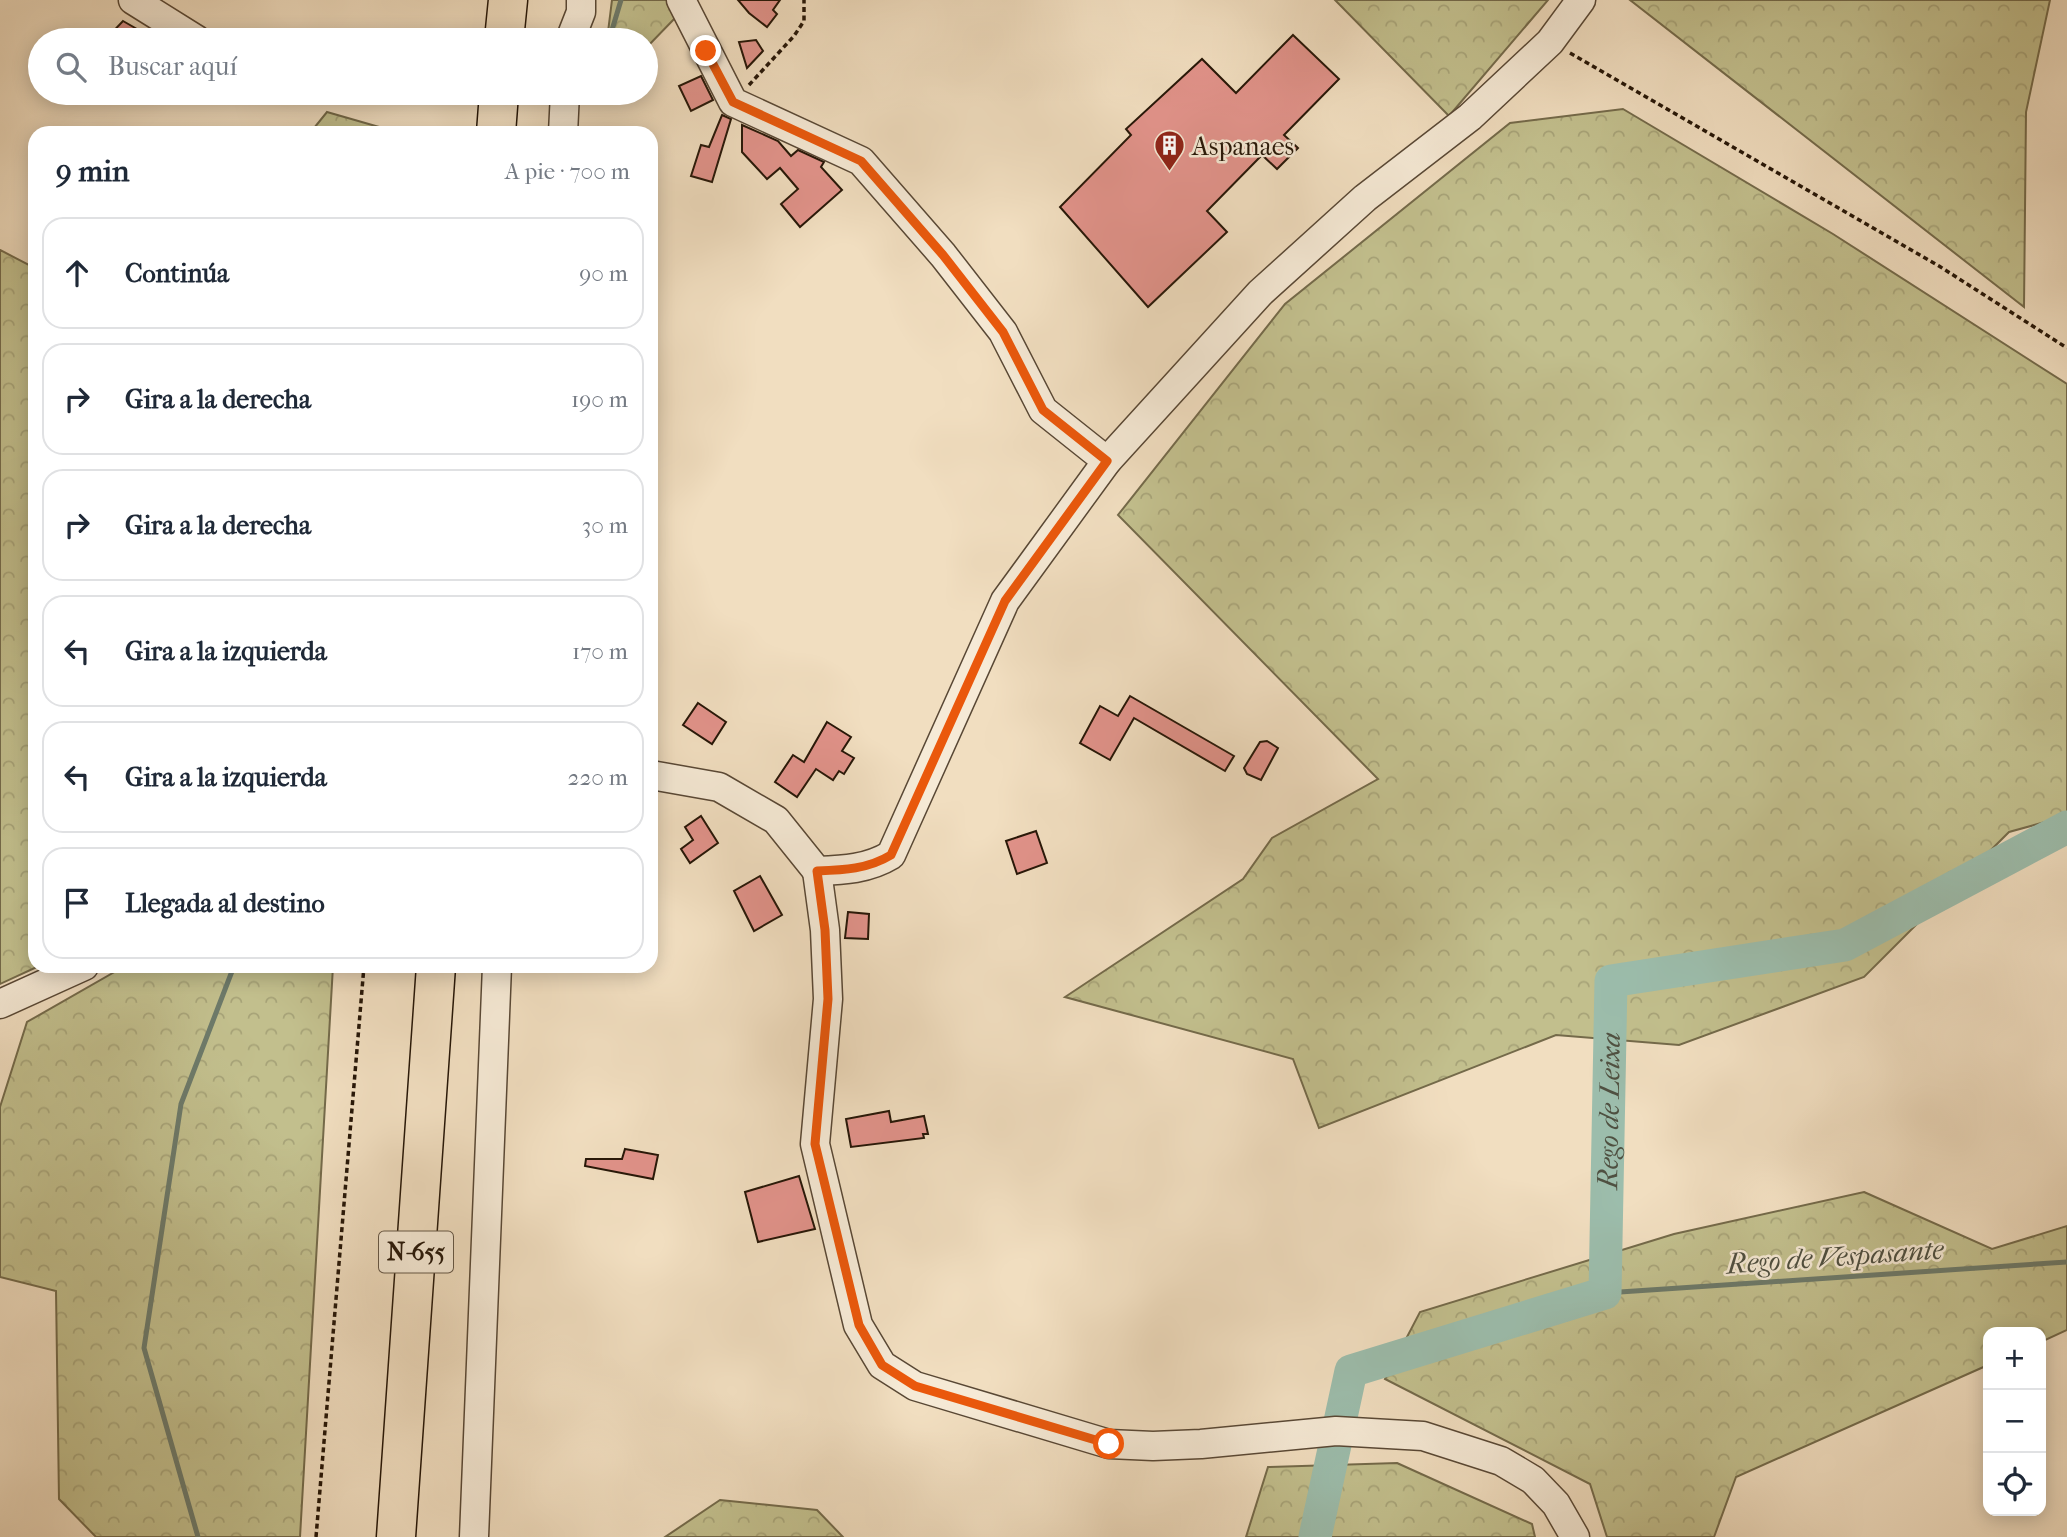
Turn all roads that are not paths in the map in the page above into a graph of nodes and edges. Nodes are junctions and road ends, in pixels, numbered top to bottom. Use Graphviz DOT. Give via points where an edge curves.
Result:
graph roads {
  1 [pos="133,0"];
  2 [pos="508,0"];
  3 [pos="582,0"];
  4 [pos="681,0"];
  5 [pos="1581,0"];
  6 [pos="178,28"];
  7 [pos="504,28"];
  8 [pos="575,28"];
  9 [pos="498,105"];
  10 [pos="564,105"];
  11 [pos="497,126"];
  12 [pos="563,126"];
  13 [pos="1107,461"];
  14 [pos="658,776"];
  15 [pos="817,871"];
  16 [pos="69,973"];
  17 [pos="436,973"];
  18 [pos="497,973"];
  19 [pos="0,1004"];
  20 [pos="396,1537"];
  21 [pos="474,1537"];
  22 [pos="1575,1537"];
  1 -- 6 [label="street"];
  2 -- 7 [label="highway"];
  3 -- 8 [label="street"];
  4 -- 13 [label="street" via="733,102 861,161 1003,332 1043,410"];
  5 -- 13 [label="street" via="1550,42 1470,117 1365,198 1260,293"];
  9 -- 11 [label="highway"];
  10 -- 12 [label="street"];
  13 -- 15 [label="street" via="1005,601 891,855 855,869"];
  14 -- 15 [label="street" via="719,787 776,820"];
  15 -- 22 [label="street" via="828,999 815,1144 859,1325 882,1365 915,1386 1109,1444 1177,1445 1336,1431 1423,1436 1501,1461 1532,1480 1556,1504"];
  16 -- 19 [label="street"];
  17 -- 20 [label="highway, N-655"];
  18 -- 21 [label="street"];
}
